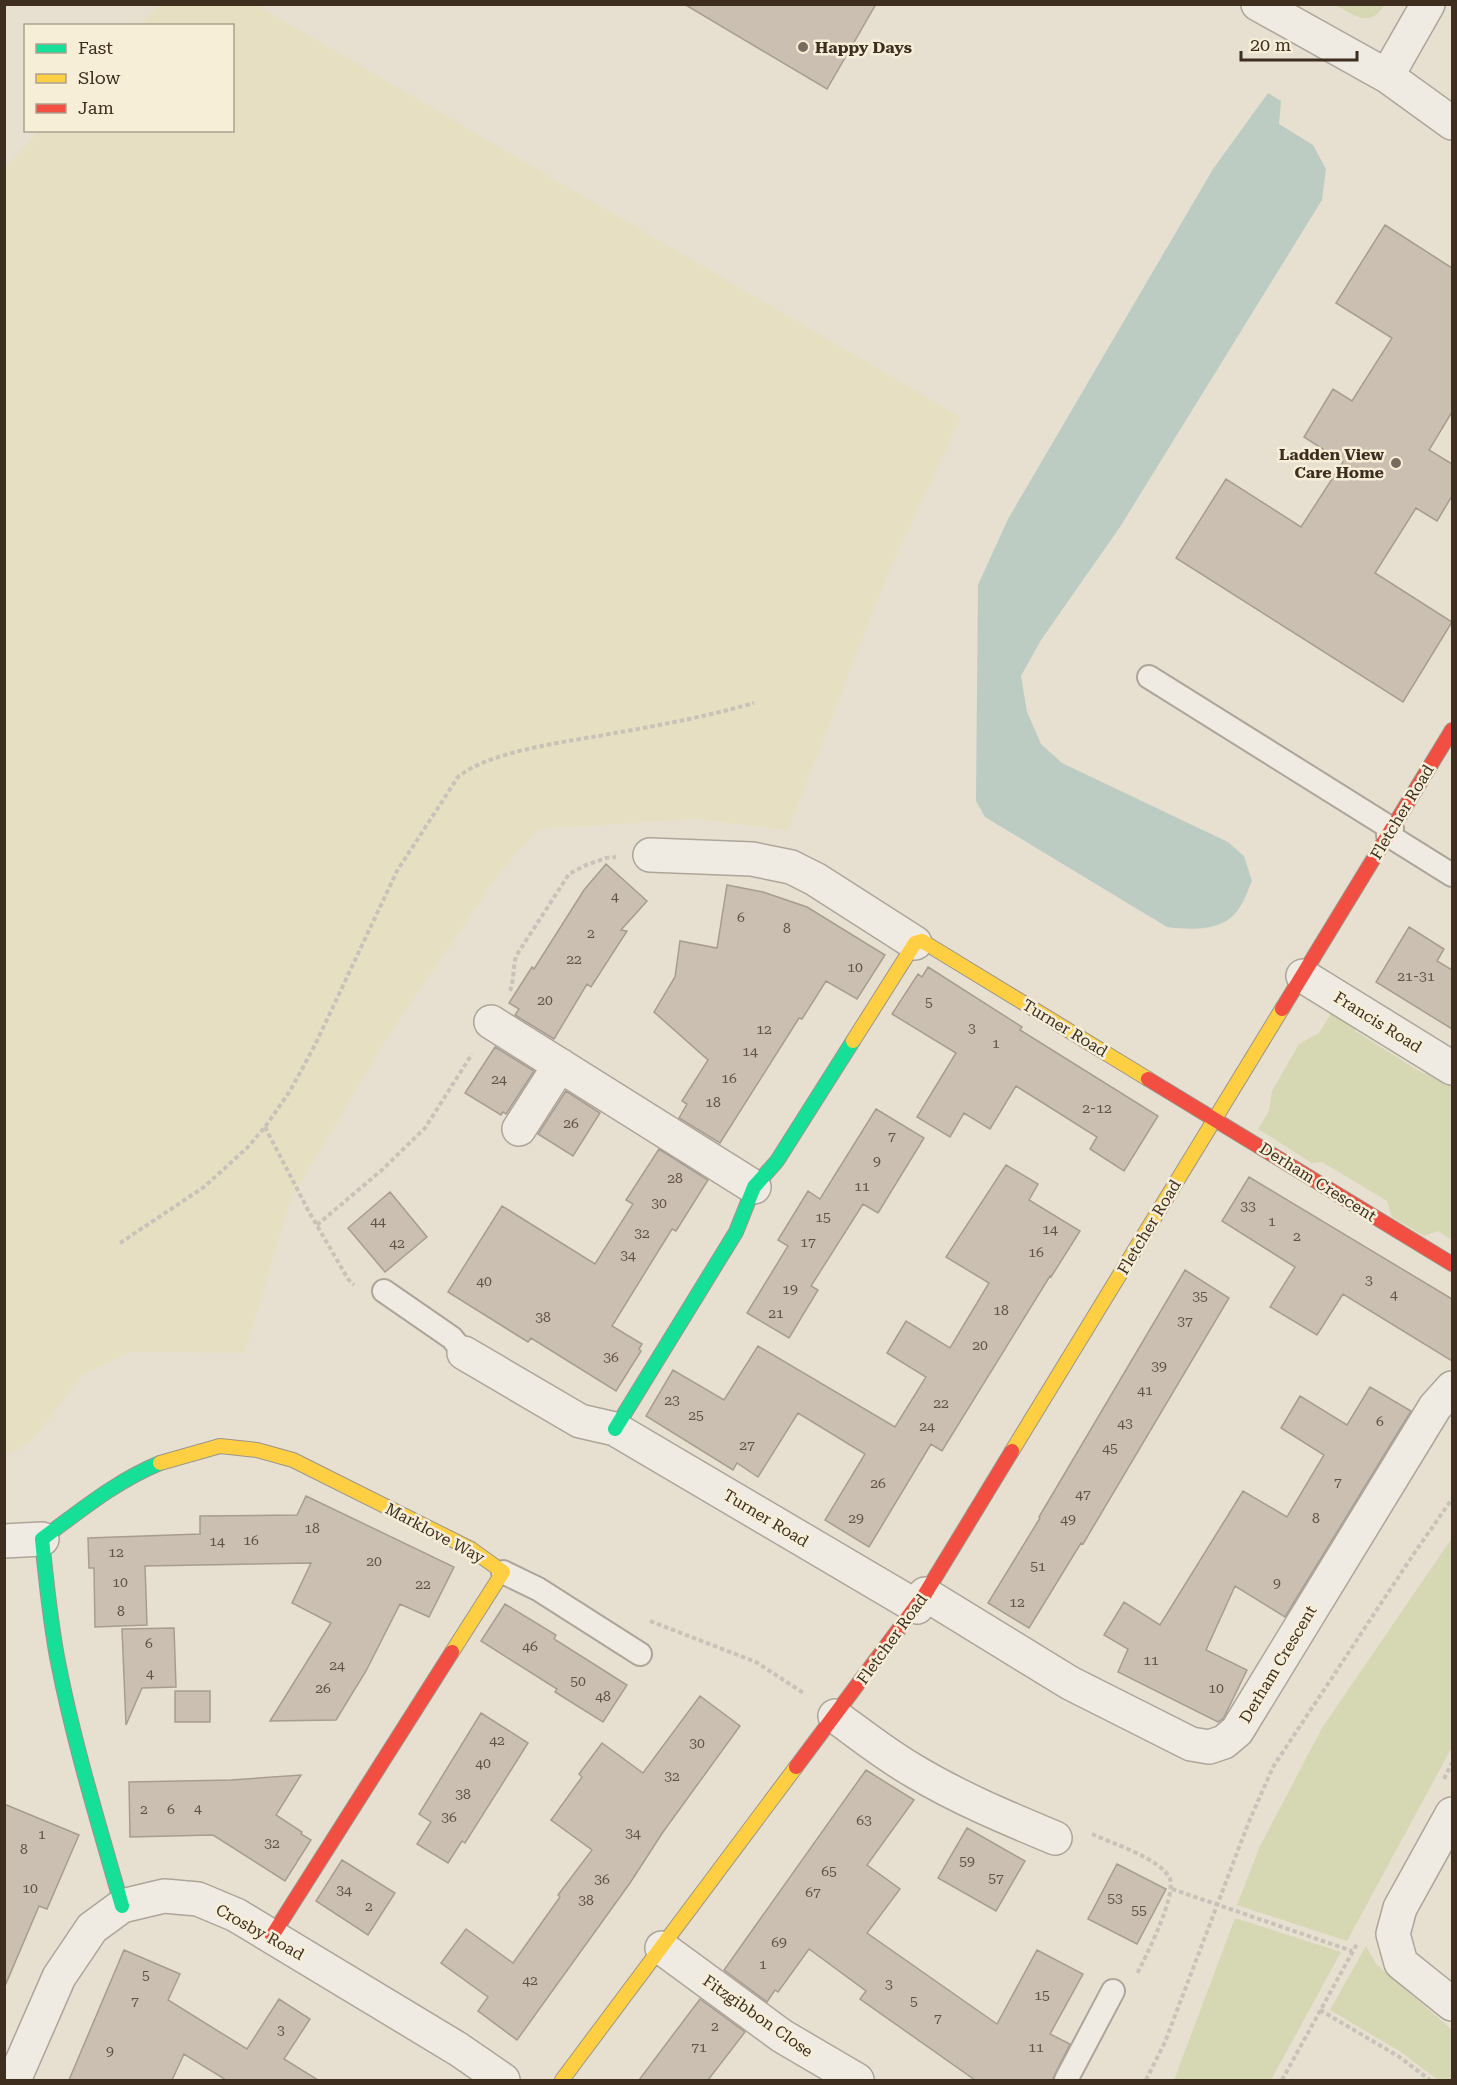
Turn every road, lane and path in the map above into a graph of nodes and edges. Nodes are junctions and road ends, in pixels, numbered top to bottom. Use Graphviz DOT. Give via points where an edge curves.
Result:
graph roads {
  1 [pos="1258,4"];
  2 [pos="1428,4"];
  3 [pos="1387,76"];
  4 [pos="1452,123"];
  5 [pos="1149,677"];
  6 [pos="754,703"];
  7 [pos="1452,730"];
  8 [pos="1390,832"];
  9 [pos="650,855"];
  10 [pos="1452,875"];
  11 [pos="915,943"];
  12 [pos="1303,976"];
  13 [pos="491,1022"];
  14 [pos="560,1065"];
  15 [pos="1452,1068"];
  16 [pos="1215,1118"];
  17 [pos="265,1127"];
  18 [pos="519,1129"];
  19 [pos="754,1187"];
  20 [pos="317,1225"];
  21 [pos="120,1243"];
  22 [pos="1452,1264"];
  23 [pos="384,1291"];
  24 [pos="465,1353"];
  25 [pos="1452,1388"];
  26 [pos="615,1429"];
  27 [pos="1452,1499"];
  28 [pos="42,1539"];
  29 [pos="4,1541"];
  30 [pos="503,1572"];
  31 [pos="921,1600"];
  32 [pos="645,1620"];
  33 [pos="640,1654"];
  34 [pos="835,1716"];
  35 [pos="1452,1814"];
  36 [pos="1055,1838"];
  37 [pos="1171,1889"];
  38 [pos="1217,1904"];
  39 [pos="122,1906"];
  40 [pos="272,1936"];
  41 [pos="662,1948"];
  42 [pos="1352,1951"];
  43 [pos="1137,1975"];
  44 [pos="1113,1991"];
  45 [pos="1452,2004"];
  46 [pos="1320,2010"];
  47 [pos="14,2080"];
  48 [pos="503,2080"];
  49 [pos="562,2080"];
  50 [pos="857,2080"];
  51 [pos="1066,2080"];
  52 [pos="1146,2080"];
  53 [pos="1430,2080"];
  1 -- 3 [label="street"];
  2 -- 3 [label="street"];
  3 -- 4 [label="street"];
  5 -- 8 [label="lane"];
  6 -- 17 [label="path" via="490,759 458,777 397,871 315,1045"];
  7 -- 8 [label="street, Fletcher Road"];
  8 -- 10 [label="lane"];
  8 -- 12 [label="street, Fletcher Road"];
  9 -- 11 [label="street, Turner Road" via="752,859 791,867"];
  11 -- 16 [label="street, Turner Road" via="922,941"];
  11 -- 19 [label="street" via="777,1161"];
  12 -- 15 [label="street, Francis Road"];
  12 -- 16 [label="street, Fletcher Road"];
  13 -- 14 [label="street"];
  14 -- 18 [label="street"];
  14 -- 19 [label="street"];
  16 -- 22 [label="street, Derham Crescent"];
  16 -- 31 [label="street, Fletcher Road"];
  17 -- 20 [label="path"];
  17 -- 21 [label="path" via="204,1187"];
  19 -- 26 [label="street" via="736,1232"];
  23 -- 24 [label="lane, Turner Road" via="452,1338"];
  24 -- 26 [label="street, Turner Road" via="580,1421"];
  25 -- 31 [label="street, Derham Crescent" via="1429,1418 1238,1731 1224,1743 1209,1747 1191,1744 1166,1733"];
  26 -- 31 [label="street, Turner Road"];
  27 -- 38 [label="path" via="1273,1767"];
  28 -- 29 [label="street"];
  28 -- 30 [label="street, Marklove Way" via="138,1472 168,1459 220,1446 257,1450 293,1460 471,1549"];
  28 -- 39 [label="street" via="48,1603 68,1706"];
  30 -- 33 [label="lane" via="538,1589"];
  30 -- 40 [label="street, Marklove Way"];
  31 -- 34 [label="street, Fletcher Road"];
  32 -- 34 [label="path" via="756,1662"];
  34 -- 36 [label="street" via="915,1772"];
  34 -- 41 [label="street, Fletcher Road"];
  35 -- 45 [label="street" via="1400,1908 1393,1934 1401,1963"];
  36 -- 37 [label="path" via="1072,1825 1151,1861 1170,1879"];
  37 -- 38 [label="path"];
  37 -- 43 [label="path"];
  38 -- 42 [label="path"];
  38 -- 52 [label="path" via="1165,2042"];
  39 -- 40 [label="street, Crosby Road" via="164,1896 198,1899"];
  39 -- 47 [label="street, Crosby Road" via="92,1928 59,1977"];
  40 -- 48 [label="street, Crosby Road"];
  41 -- 49 [label="street, Fletcher Road"];
  41 -- 50 [label="street, Fitzgibbon Close" via="782,2036"];
  44 -- 51 [label="lane"];
  46 -- 53 [label="path" via="1398,2056"];
}
